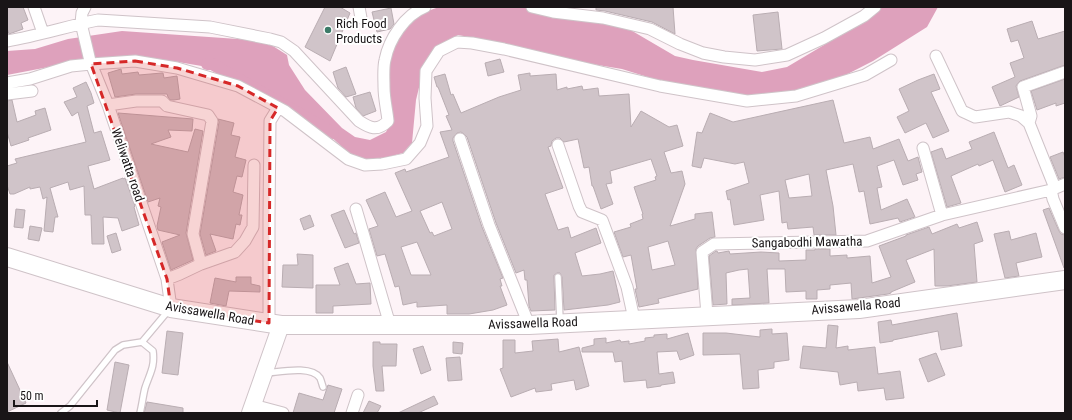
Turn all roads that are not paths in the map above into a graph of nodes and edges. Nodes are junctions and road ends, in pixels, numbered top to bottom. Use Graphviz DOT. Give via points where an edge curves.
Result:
graph roads {
  1 [pos="34,7"];
  2 [pos="85,7"];
  3 [pos="425,7"];
  4 [pos="532,7"];
  5 [pos="875,7"];
  6 [pos="82,26"];
  7 [pos="43,33"];
  8 [pos="7,41"];
  9 [pos="936,56"];
  10 [pos="891,60"];
  11 [pos="90,62"];
  12 [pos="1065,72"];
  13 [pos="7,83"];
  14 [pos="32,91"];
  15 [pos="7,94"];
  16 [pos="108,105"];
  17 [pos="278,108"];
  18 [pos="1029,123"];
  19 [pos="460,139"];
  20 [pos="558,144"];
  21 [pos="923,148"];
  22 [pos="254,165"];
  23 [pos="1057,187"];
  24 [pos="356,209"];
  25 [pos="942,215"];
  26 [pos="1065,228"];
  27 [pos="7,257"];
  28 [pos="201,264"];
  29 [pos="558,277"];
  30 [pos="167,278"];
  31 [pos="1065,280"];
  32 [pos="171,308"];
  33 [pos="707,315"];
  34 [pos="634,320"];
  35 [pos="560,323"];
  36 [pos="275,324"];
  37 [pos="390,325"];
  38 [pos="529,325"];
  39 [pos="142,342"];
  40 [pos="264,373"];
  41 [pos="323,387"];
  42 [pos="358,395"];
  43 [pos="254,410"];
  44 [pos="61,413"];
  45 [pos="140,413"];
  46 [pos="283,413"];
  47 [pos="352,413"];
  1 -- 7 [label="street"];
  2 -- 6 [label="street" via="82,12"];
  3 -- 6 [label="street" via="410,16 391,42 385,60 384,88 388,121 376,129 359,121 294,51 281,42 210,27 98,20"];
  4 -- 5 [label="street" via="603,18 650,29 703,53 755,60 787,55 824,38"];
  6 -- 7 [label="street"];
  6 -- 11 [label="street, Weliwatta road"];
  7 -- 8 [label="street"];
  9 -- 18 [label="street" via="962,111 975,117 1009,112 1021,116"];
  10 -- 17 [label="street" via="865,74 796,96 747,101 660,86 504,49 457,42 439,51 426,71 424,98 427,126 420,143 406,159 382,164 365,165 348,159"];
  11 -- 13 [label="street"];
  11 -- 16 [label="street, Weliwatta road"];
  11 -- 17 [label="street" via="135,61 177,68 238,86"];
  12 -- 18 [label="street" via="1023,87 1031,116"];
  14 -- 15 [label="street"];
  16 -- 28 [label="street" via="162,101 167,106 208,115 212,120 192,234"];
  16 -- 30 [label="street, Weliwatta road"];
  17 -- 36 [label="street" via="270,121 269,203"];
  18 -- 23 [label="street"];
  19 -- 38 [label="street" via="489,225"];
  20 -- 34 [label="street" via="582,212 602,220 627,287"];
  21 -- 25 [label="street"];
  22 -- 28 [label="street" via="253,227 246,241 235,252"];
  23 -- 25 [label="street, Sangabodhi Mawatha"];
  23 -- 26 [label="street" via="1053,200"];
  24 -- 37 [label="street"];
  25 -- 33 [label="street, Sangabodhi Mawatha" via="867,241 714,244 702,252"];
  27 -- 32 [label="main road, Avissawella Road"];
  28 -- 30 [label="street"];
  29 -- 35 [label="lane"];
  30 -- 32 [label="street, Weliwatta road"];
  31 -- 33 [label="main road, Avissawella Road" via="859,308"];
  32 -- 36 [label="main road, Avissawella Road"];
  32 -- 39 [label="lane"];
  33 -- 34 [label="main road, Avissawella Road"];
  34 -- 35 [label="main road, Avissawella Road"];
  35 -- 38 [label="main road, Avissawella Road"];
  36 -- 37 [label="main road, Avissawella Road"];
  36 -- 40 [label="street"];
  37 -- 38 [label="main road, Avissawella Road"];
  39 -- 44 [label="lane" via="123,345 115,350 70,406"];
  39 -- 45 [label="lane" via="153,351 154,356 153,369 145,389"];
  40 -- 41 [label="lane" via="310,371 319,377"];
  40 -- 43 [label="street"];
  42 -- 47 [label="street"];
  43 -- 46 [label="street"];
}
